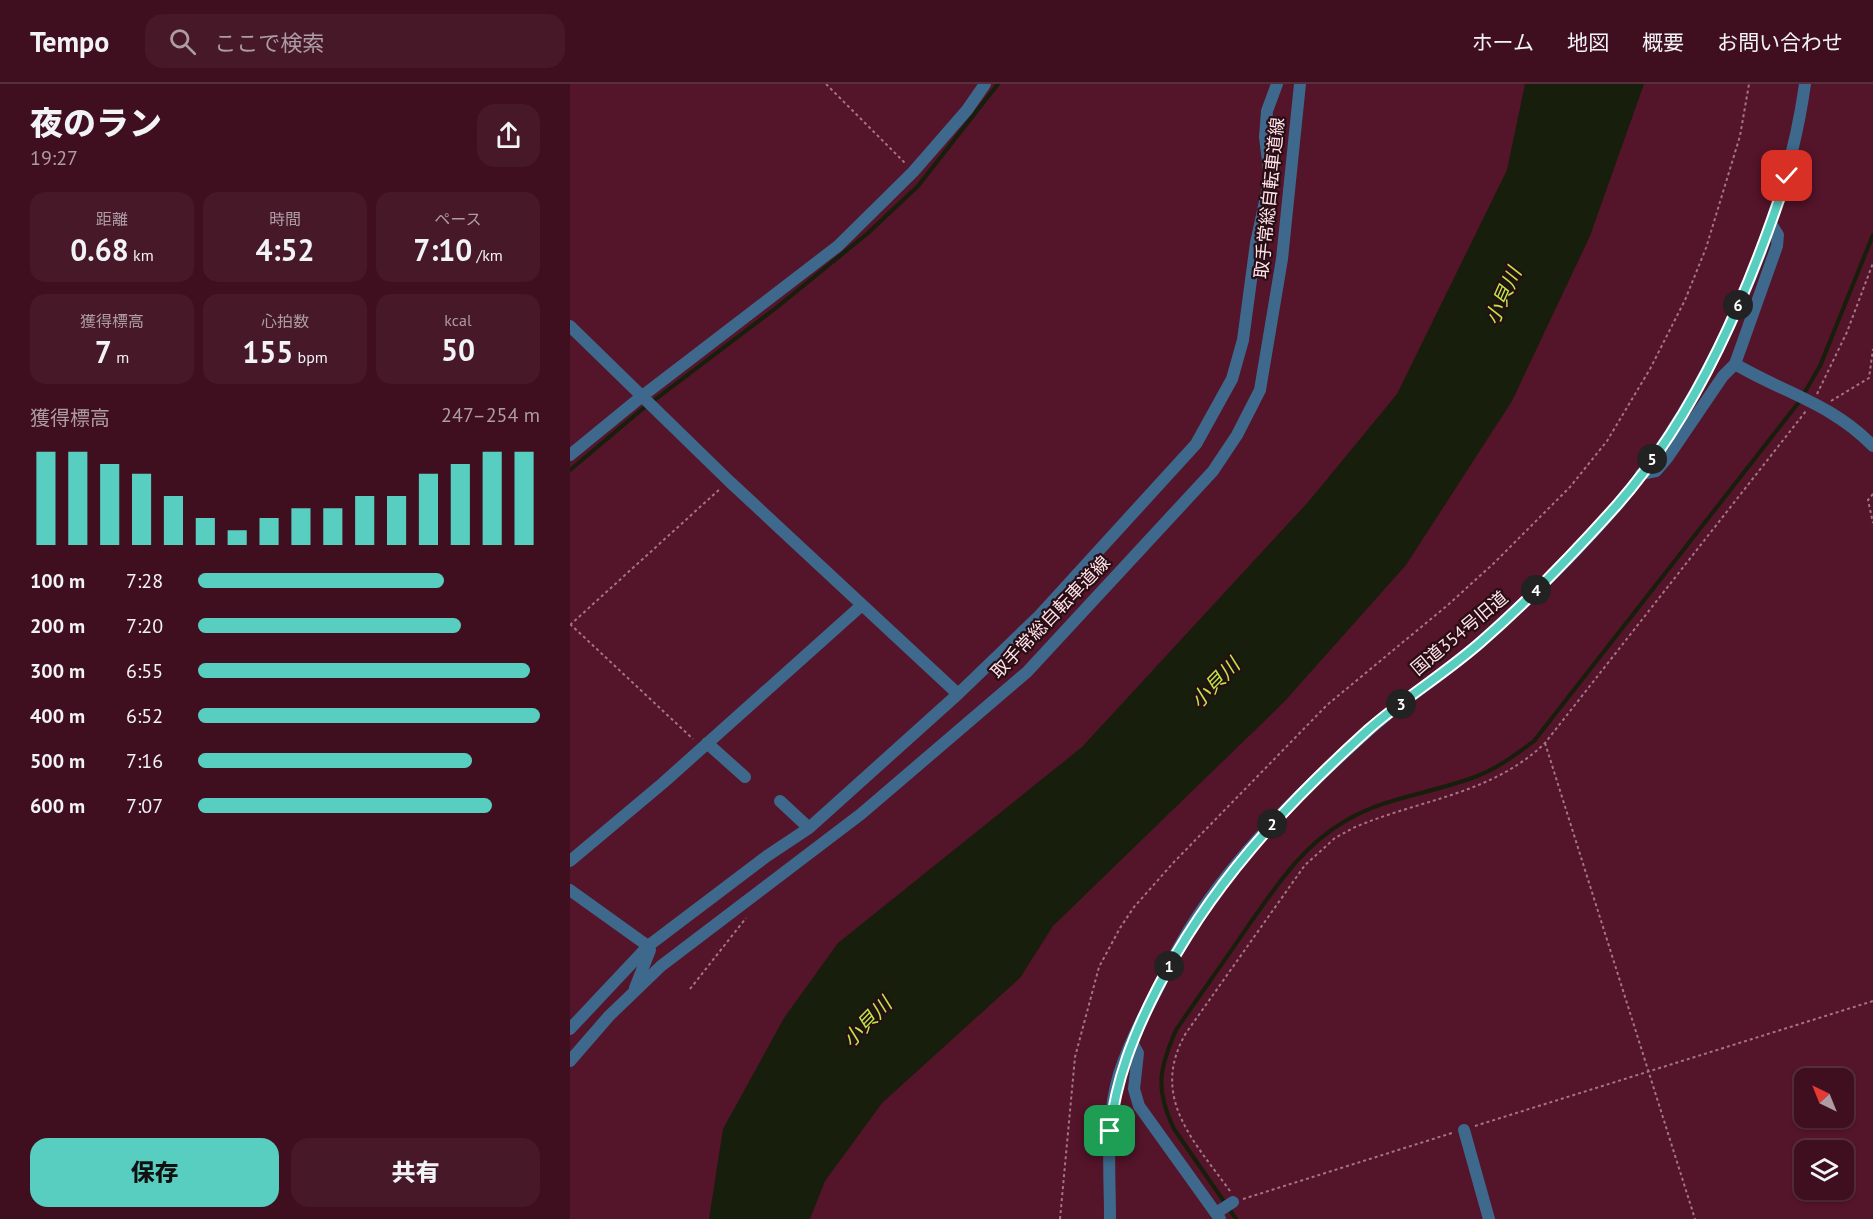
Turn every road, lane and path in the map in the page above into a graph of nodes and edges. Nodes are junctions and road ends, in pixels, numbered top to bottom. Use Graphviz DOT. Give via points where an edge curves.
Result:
graph roads {
  1 [pos="826,84"];
  2 [pos="985,84"];
  3 [pos="1277,84"];
  4 [pos="1300,84"];
  5 [pos="1749,84"];
  6 [pos="1805,84"];
  7 [pos="913,172"];
  8 [pos="1771,224"];
  9 [pos="1873,263"];
  10 [pos="570,326"];
  11 [pos="1873,350"];
  12 [pos="1735,364"];
  13 [pos="641,397"];
  14 [pos="1814,402"];
  15 [pos="1873,446"];
  16 [pos="570,455"];
  17 [pos="1641,474"];
  18 [pos="729,481"];
  19 [pos="1873,494"];
  20 [pos="1873,523"];
  21 [pos="862,605"];
  22 [pos="570,625"];
  23 [pos="958,694"];
  24 [pos="1545,743"];
  25 [pos="705,746"];
  26 [pos="745,777"];
  27 [pos="780,801"];
  28 [pos="809,828"];
  29 [pos="570,861"];
  30 [pos="570,890"];
  31 [pos="746,918"];
  32 [pos="648,946"];
  33 [pos="690,989"];
  34 [pos="635,990"];
  35 [pos="1873,1002"];
  36 [pos="570,1029"];
  37 [pos="1132,1042"];
  38 [pos="570,1061"];
  39 [pos="1648,1074"];
  40 [pos="1464,1130"];
  41 [pos="1225,1209"];
  42 [pos="1060,1219"];
  43 [pos="1110,1219"];
  44 [pos="1489,1219"];
  45 [pos="1695,1219"];
  1 -- 7 [label="path"];
  2 -- 7 [label="street"];
  3 -- 23 [label="street" via="1267,111 1265,137 1270,178 1256,243 1243,340 1232,379 1196,444 1039,616"];
  4 -- 34 [label="street, 取手常総自転車道線" via="1282,259 1260,390 1238,435 1213,471 1027,672 861,814 689,942"];
  5 -- 42 [label="path" via="1740,136 1706,248 1655,359 1607,441 1570,487 1494,563 1327,705 1168,869 1120,928 1099,968 1075,1057"];
  6 -- 8 [label="street, 国道354号旧道" via="1797,134"];
  7 -- 13 [label="street" via="838,246"];
  8 -- 12 [label="street" via="1778,235 1776,246"];
  8 -- 17 [label="street, 国道354号旧道" via="1716,350 1668,436"];
  9 -- 14 [label="path"];
  10 -- 13 [label="street"];
  11 -- 14 [label="path" via="1869,378"];
  12 -- 14 [label="street"];
  12 -- 17 [label="street" via="1668,457 1656,471"];
  13 -- 16 [label="street"];
  13 -- 18 [label="street"];
  14 -- 15 [label="street"];
  14 -- 24 [label="path"];
  17 -- 37 [label="street, 国道354号旧道" via="1619,503 1480,644 1369,729 1278,818 1192,924"];
  18 -- 21 [label="street"];
  18 -- 22 [label="path"];
  19 -- 20 [label="path" via="1868,500"];
  21 -- 23 [label="street"];
  21 -- 25 [label="street"];
  22 -- 25 [label="path"];
  23 -- 28 [label="street"];
  24 -- 39 [label="path"];
  24 -- 41 [label="path" via="1530,758 1490,782 1373,819 1319,851 1305,865 1186,1033 1172,1068 1174,1103"];
  25 -- 26 [label="street"];
  25 -- 29 [label="street"];
  27 -- 28 [label="street"];
  28 -- 32 [label="street"];
  30 -- 32 [label="street"];
  31 -- 33 [label="path"];
  32 -- 34 [label="street" via="650,950"];
  32 -- 36 [label="street"];
  34 -- 38 [label="street, 取手常総自転車道線"];
  35 -- 39 [label="path"];
  37 -- 41 [label="street" via="1138,1053 1134,1089 1139,1106"];
  37 -- 43 [label="street, 国道354号旧道" via="1113,1104"];
  39 -- 40 [label="path"];
  39 -- 45 [label="path"];
  40 -- 41 [label="path"];
  40 -- 44 [label="street"];
}
